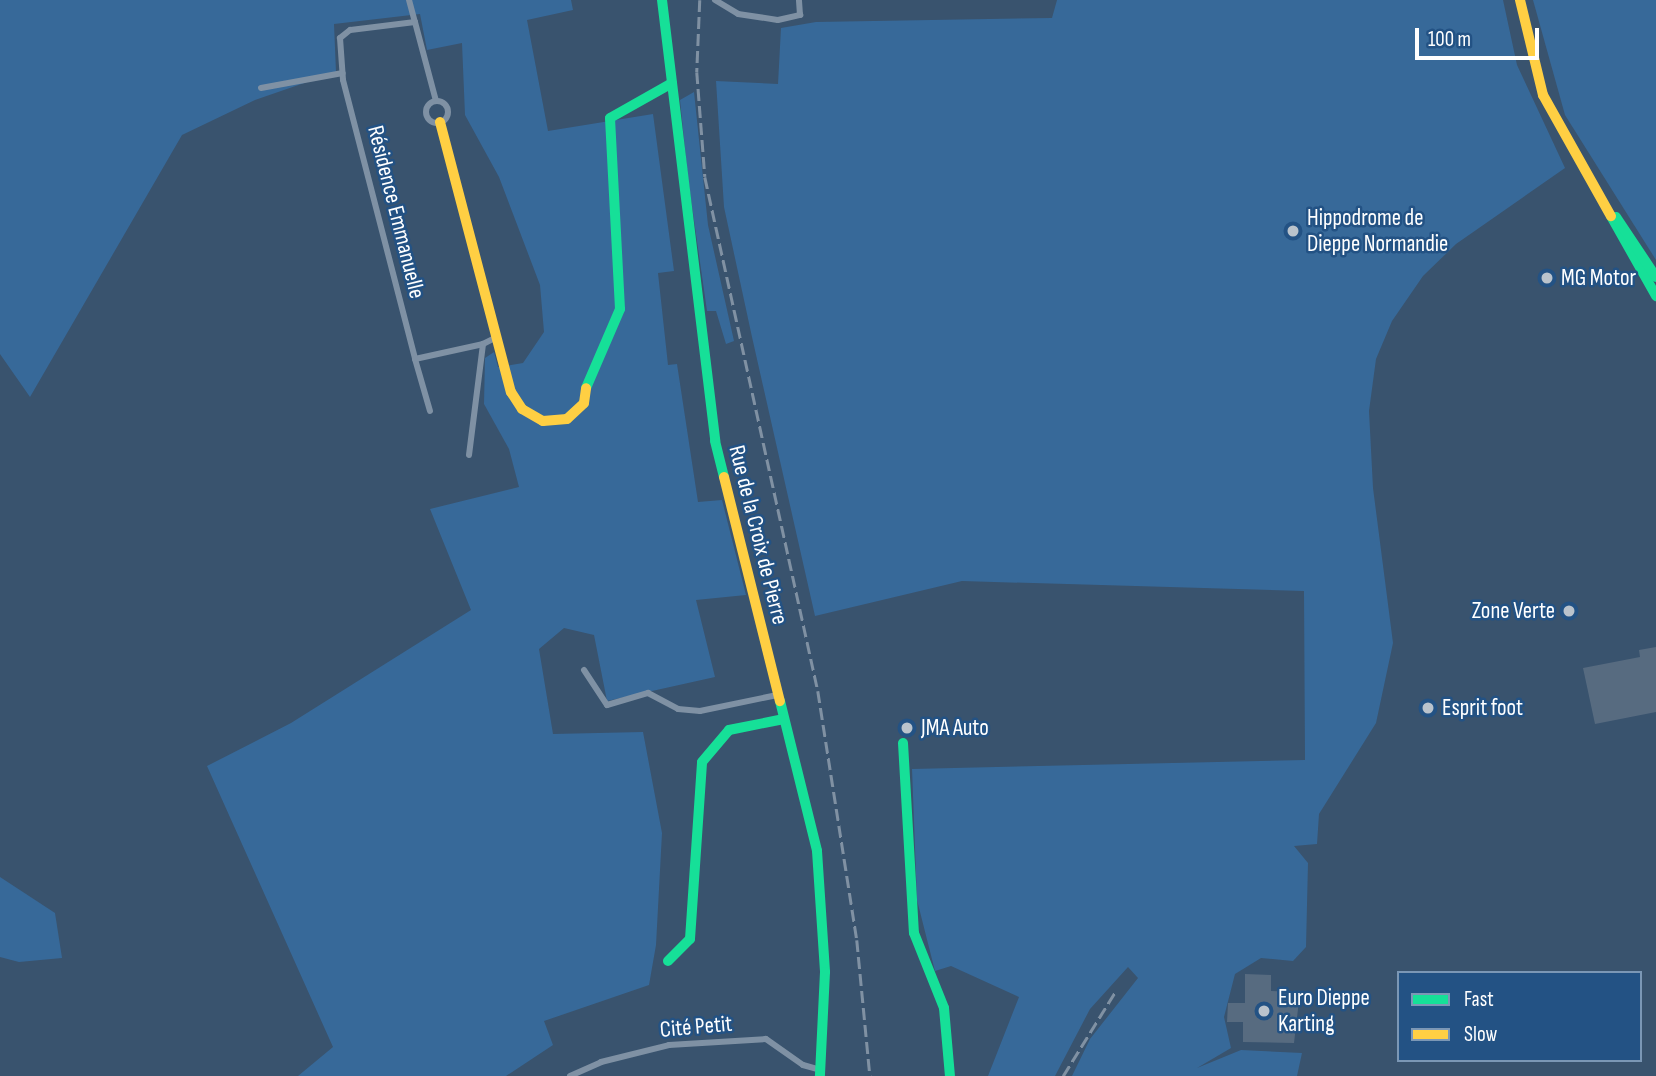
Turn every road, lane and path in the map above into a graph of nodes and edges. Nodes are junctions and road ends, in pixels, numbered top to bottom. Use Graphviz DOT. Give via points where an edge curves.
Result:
graph roads {
  1 [pos="409,0"];
  2 [pos="662,0"];
  3 [pos="715,0"];
  4 [pos="799,0"];
  5 [pos="1520,0"];
  6 [pos="415,22"];
  7 [pos="343,73"];
  8 [pos="671,83"];
  9 [pos="261,88"];
  10 [pos="436,101"];
  11 [pos="440,122"];
  12 [pos="1589,181"];
  13 [pos="1656,277"];
  14 [pos="1656,296"];
  15 [pos="495,338"];
  16 [pos="482,344"];
  17 [pos="415,359"];
  18 [pos="430,411"];
  19 [pos="469,455"];
  20 [pos="584,670"];
  21 [pos="777,695"];
  22 [pos="784,719"];
  23 [pos="904,743"];
  24 [pos="668,961"];
  25 [pos="820,1073"];
  26 [pos="570,1076"];
  27 [pos="950,1076"];
  1 -- 6 [label="street"];
  2 -- 8 [label="main road, Rue de la Croix de Pierre"];
  3 -- 4 [label="street" via="738,14 778,20 800,15"];
  5 -- 12 [label="main road" via="1532,60 1557,126"];
  6 -- 7 [label="street, Résidence Emmanuelle" via="347,31 338,47"];
  6 -- 10 [label="street"];
  7 -- 9 [label="street"];
  7 -- 17 [label="street, Résidence Emmanuelle"];
  8 -- 15 [label="main road" via="610,118 620,309 588,376 584,402 567,419 542,421 522,409 511,392"];
  8 -- 21 [label="main road, Rue de la Croix de Pierre" via="715,441"];
  10 -- 11 [label="street" via="447,108"];
  10 -- 11 [label="street" via="426,114"];
  11 -- 15 [label="main road"];
  12 -- 13 [label="main road"];
  12 -- 14 [label="main road"];
  15 -- 16 [label="street"];
  16 -- 17 [label="street"];
  16 -- 19 [label="street"];
  17 -- 18 [label="street, Résidence Emmanuelle"];
  20 -- 21 [label="street" via="607,705 648,693 678,709 700,711"];
  21 -- 22 [label="main road, Rue de la Croix de Pierre"];
  22 -- 24 [label="main road" via="729,730 702,762 690,939"];
  22 -- 25 [label="main road, Rue de la Croix de Pierre" via="817,851 824,912"];
  23 -- 27 [label="main road" via="914,933 944,1008"];
  25 -- 26 [label="street, Cité Petit" via="766,1039 669,1045 601,1062"];
}
